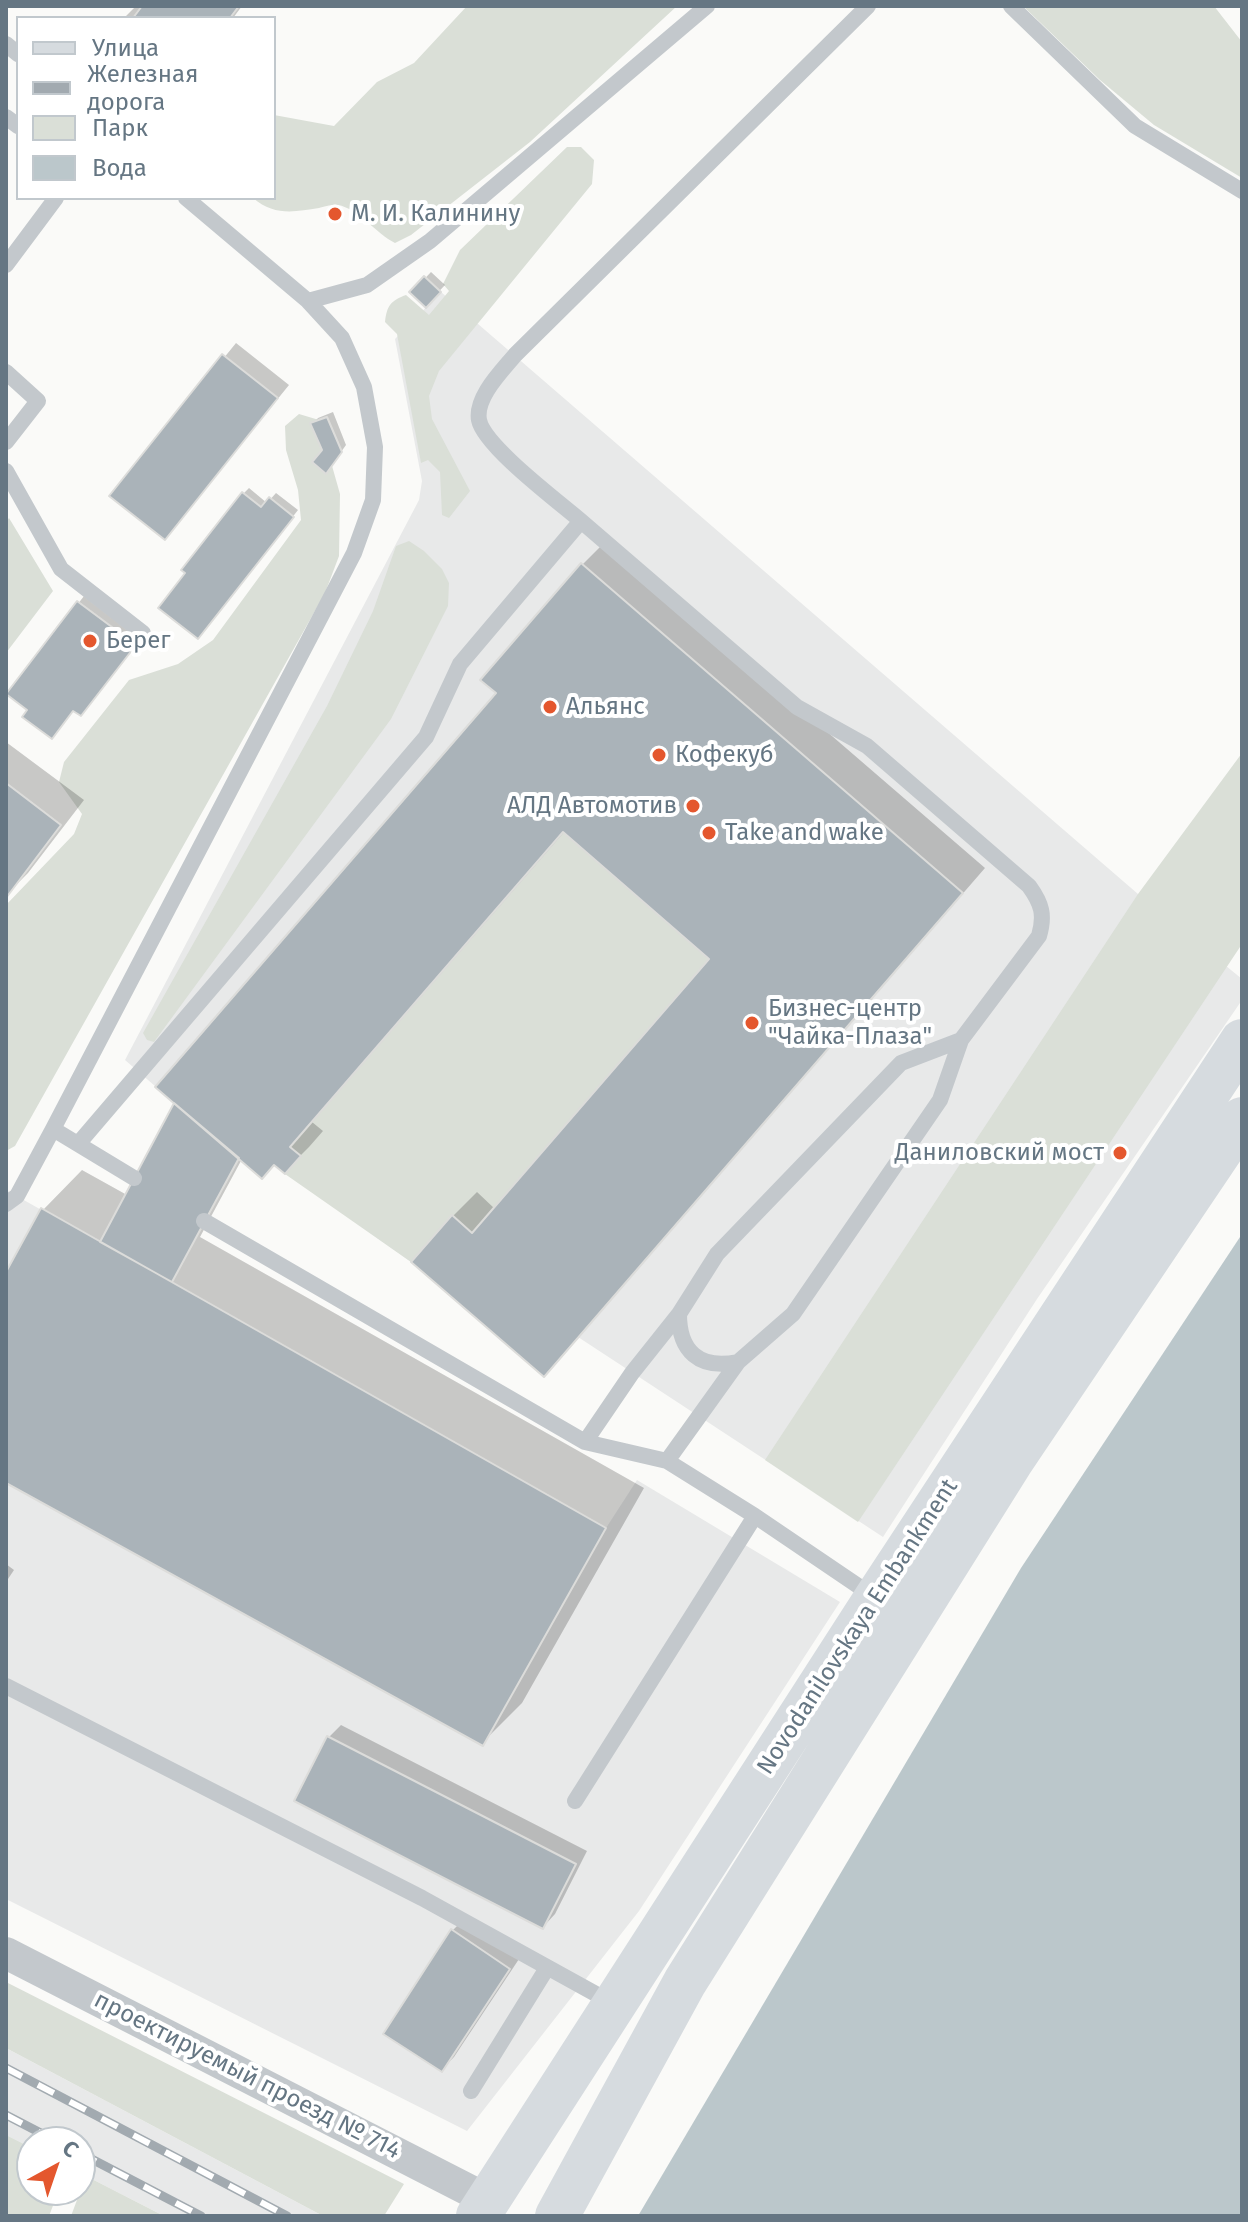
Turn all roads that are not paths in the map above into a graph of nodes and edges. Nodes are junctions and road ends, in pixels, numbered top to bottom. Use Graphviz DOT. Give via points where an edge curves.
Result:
graph roads {
  1 [pos="707,6"];
  2 [pos="868,6"];
  3 [pos="1011,6"];
  4 [pos="1242,191"];
  5 [pos="55,200"];
  6 [pos="188,200"];
  7 [pos="6,265"];
  8 [pos="308,301"];
  9 [pos="6,372"];
  10 [pos="6,442"];
  11 [pos="6,471"];
  12 [pos="581,521"];
  13 [pos="143,633"];
  14 [pos="961,1040"];
  15 [pos="1242,1041"];
  16 [pos="1242,1119"];
  17 [pos="53,1129"];
  18 [pos="78,1144"];
  19 [pos="134,1178"];
  20 [pos="6,1204"];
  21 [pos="204,1221"];
  22 [pos="679,1314"];
  23 [pos="738,1362"];
  24 [pos="585,1442"];
  25 [pos="667,1461"];
  26 [pos="755,1516"];
  27 [pos="876,1598"];
  28 [pos="6,1686"];
  29 [pos="575,1801"];
  30 [pos="6,1953"];
  31 [pos="547,1968"];
  32 [pos="615,2005"];
  33 [pos="471,2091"];
  34 [pos="483,2208"];
  35 [pos="557,2216"];
  1 -- 8 [label="lane" via="430,241 367,285"];
  2 -- 12 [label="lane" via="515,355 485,395 479,419 490,441"];
  3 -- 4 [label="lane" via="1135,126"];
  5 -- 7 [label="lane"];
  6 -- 8 [label="lane"];
  8 -- 17 [label="lane" via="342,338 364,387 375,447 373,500 354,553"];
  9 -- 10 [label="lane" via="38,401"];
  11 -- 13 [label="lane" via="61,569"];
  12 -- 14 [label="lane" via="797,707 867,746 1029,886 1041,903 1044,920 1039,936"];
  12 -- 18 [label="lane" via="460,664 426,737"];
  14 -- 22 [label="lane" via="901,1063 717,1254"];
  14 -- 23 [label="lane" via="940,1100 793,1314"];
  15 -- 27 [label="main road, Novodanilovskaya Embankment"];
  16 -- 35 [label="main road, Novodanilovskaya Embankment" via="1011,1462 702,1955"];
  17 -- 18 [label="lane"];
  17 -- 20 [label="lane" via="17,1196"];
  18 -- 19 [label="lane"];
  21 -- 24 [label="lane"];
  22 -- 23 [label="lane" via="683,1343 693,1356 722,1365"];
  22 -- 24 [label="lane"];
  23 -- 25 [label="lane"];
  24 -- 25 [label="lane"];
  25 -- 26 [label="lane"];
  26 -- 27 [label="lane"];
  26 -- 29 [label="lane"];
  27 -- 32 [label="main road, Novodanilovskaya Embankment"];
  28 -- 31 [label="lane" via="422,1898"];
  30 -- 34 [label="street, проектируемый проезд № 714"];
  31 -- 32 [label="lane"];
  31 -- 33 [label="lane"];
  32 -- 34 [label="main road, Novodanilovskaya Embankment"];
}
